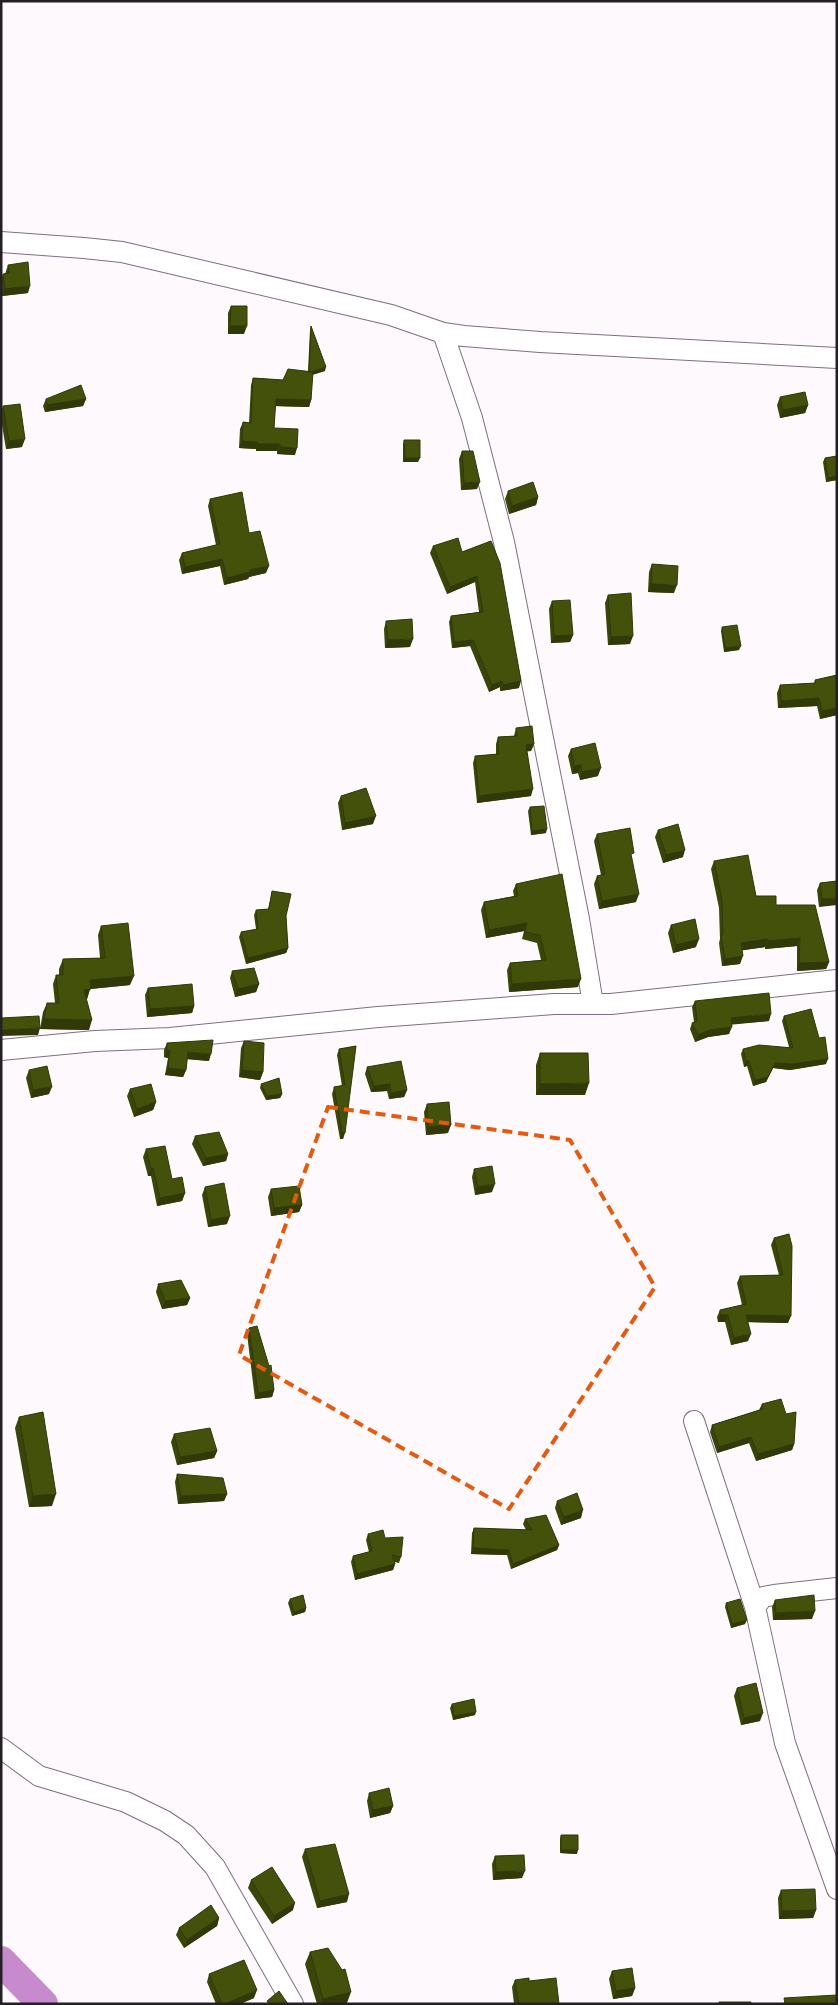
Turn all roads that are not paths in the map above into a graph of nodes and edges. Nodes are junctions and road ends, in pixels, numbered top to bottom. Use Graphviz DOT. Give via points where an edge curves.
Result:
graph roads {
  1 [pos="1,242"];
  2 [pos="443,333"];
  3 [pos="837,358"];
  4 [pos="837,980"];
  5 [pos="594,1004"];
  6 [pos="1,1050"];
  7 [pos="694,1422"];
  8 [pos="837,1588"];
  9 [pos="755,1607"];
  10 [pos="1,1748"];
  11 [pos="837,1889"];
  12 [pos="293,2004"];
  1 -- 2 [label="street" via="122,252 391,316"];
  2 -- 3 [label="street" via="540,342"];
  2 -- 5 [label="street" via="472,418 504,542"];
  4 -- 5 [label="street"];
  5 -- 6 [label="street" via="378,1017 170,1038"];
  7 -- 9 [label="street"];
  8 -- 9 [label="street" via="763,1597"];
  9 -- 11 [label="street" via="785,1743"];
  10 -- 12 [label="street" via="39,1776 126,1802 165,1820 186,1835 215,1867"];
}
